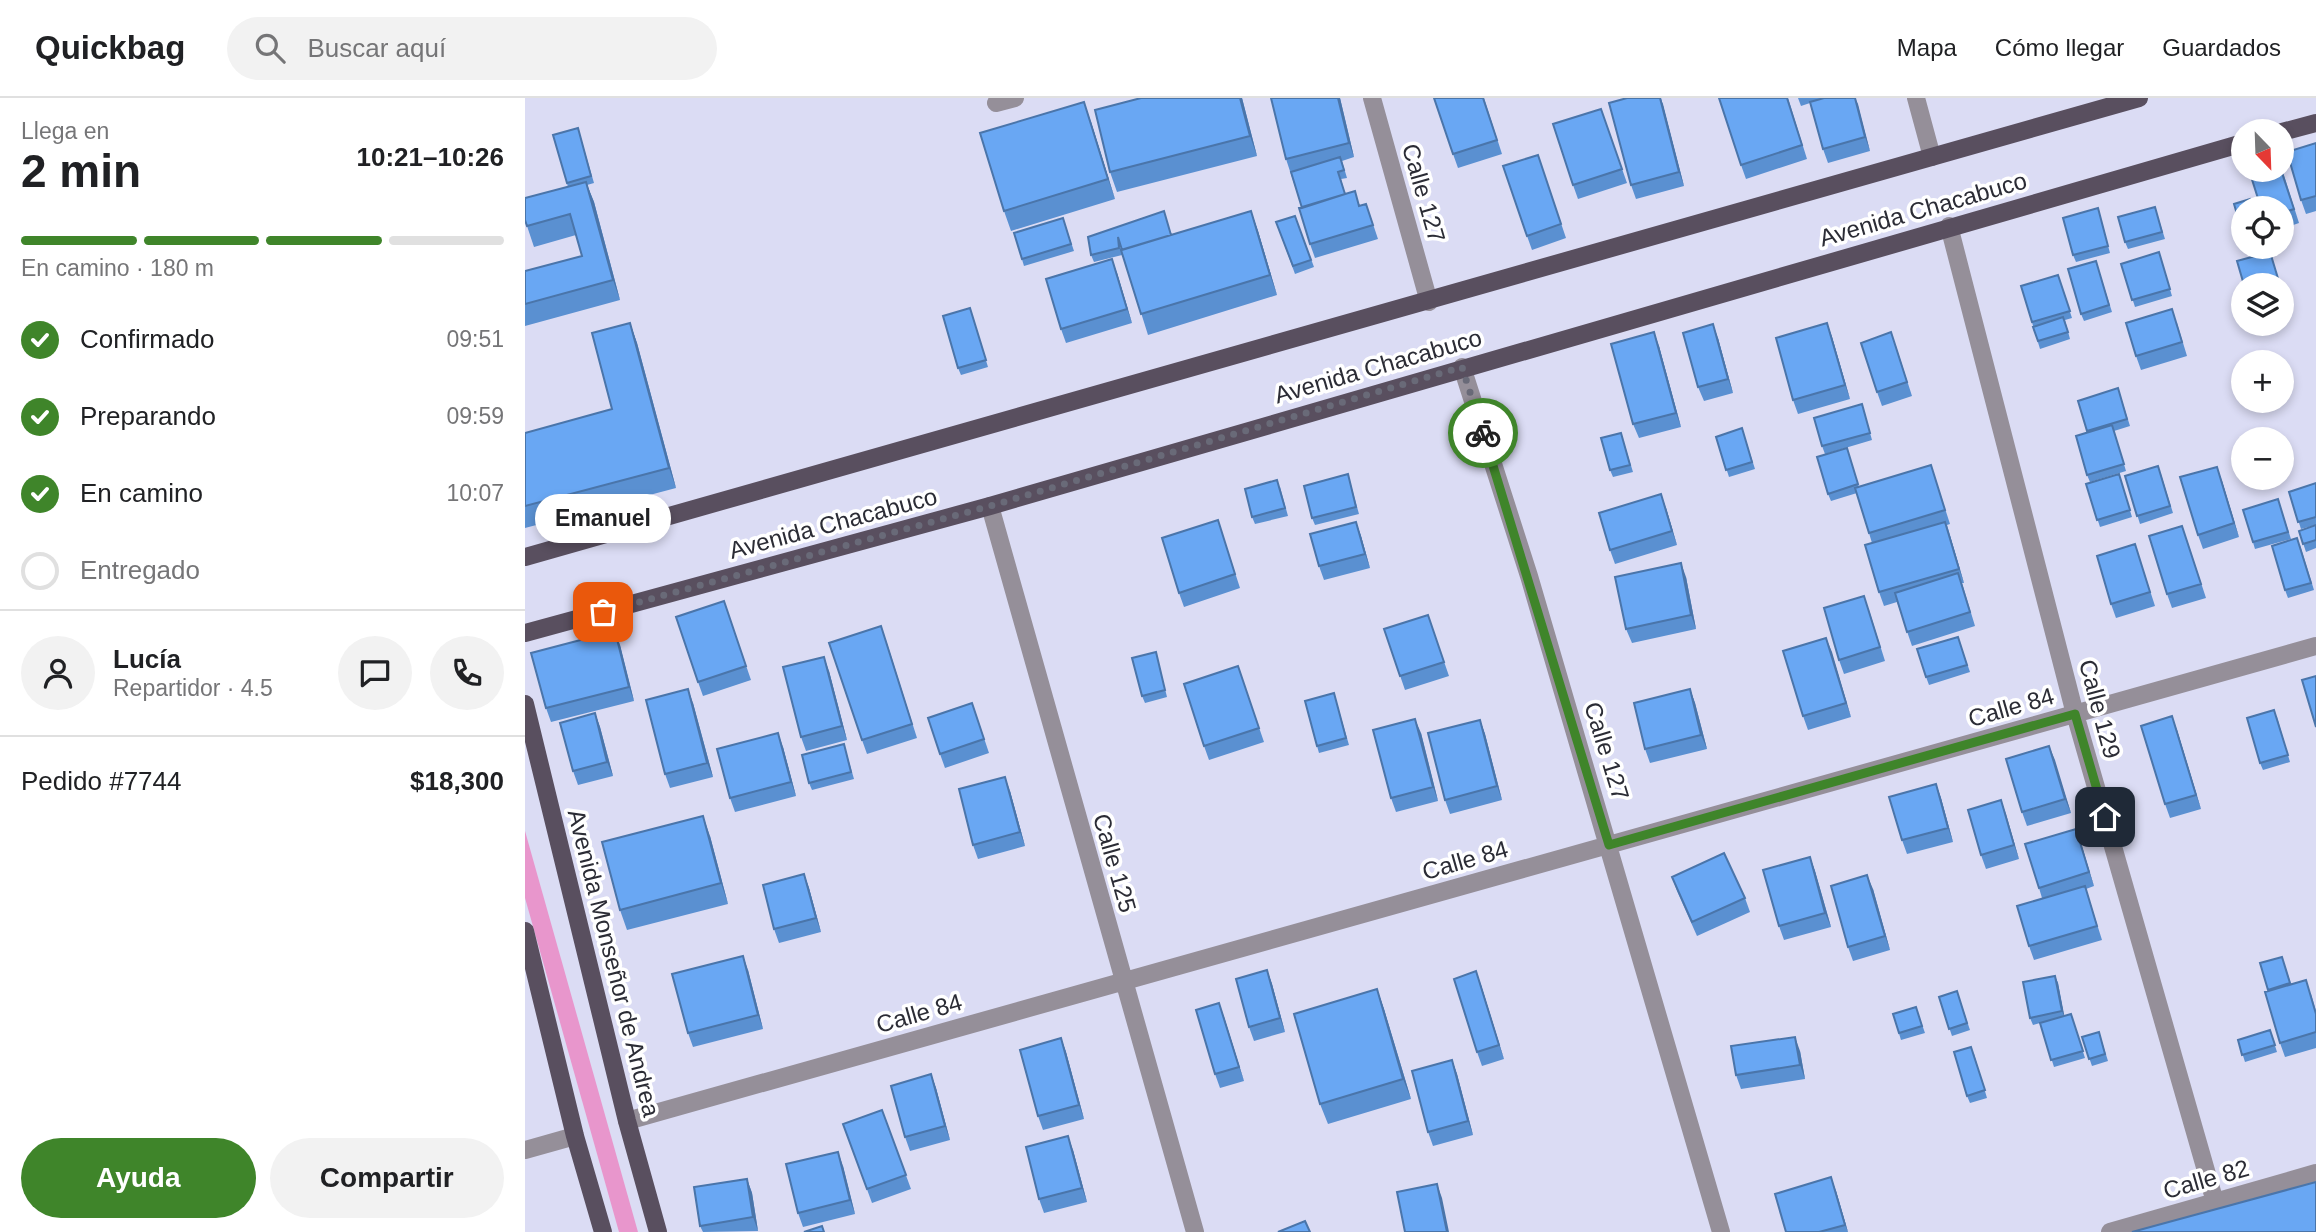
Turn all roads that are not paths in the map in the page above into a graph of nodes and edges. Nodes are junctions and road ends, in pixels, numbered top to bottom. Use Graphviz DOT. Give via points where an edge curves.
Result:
graph roads {
  1 [pos="1015,98"];
  2 [pos="1372,98"];
  3 [pos="1916,98"];
  4 [pos="2139,98"];
  5 [pos="996,103"];
  6 [pos="2316,123"];
  7 [pos="2294,129"];
  8 [pos="2231,146"];
  9 [pos="1932,157"];
  10 [pos="1949,226"];
  11 [pos="1429,302"];
  12 [pos="1462,367"];
  13 [pos="990,506"];
  14 [pos="525,557"];
  15 [pos="525,633"];
  16 [pos="2316,646"];
  17 [pos="525,704"];
  18 [pos="2075,714"];
  19 [pos="1609,845"];
  20 [pos="525,931"];
  21 [pos="1123,981"];
  22 [pos="627,1121"];
  23 [pos="575,1136"];
  24 [pos="525,1150"];
  25 [pos="2316,1173"];
  26 [pos="2214,1202"];
  27 [pos="603,1232"];
  28 [pos="659,1232"];
  29 [pos="1195,1232"];
  30 [pos="1721,1232"];
  31 [pos="2110,1232"];
  1 -- 5 [label="street"];
  2 -- 11 [label="street, Calle 127"];
  3 -- 9 [label="street"];
  4 -- 9 [label="main road, Avenida Chacabuco"];
  6 -- 7 [label="main road"];
  8 -- 10 [label="main road, Avenida Chacabuco"];
  9 -- 11 [label="main road, Avenida Chacabuco"];
  10 -- 12 [label="main road, Avenida Chacabuco"];
  10 -- 18 [label="street, Calle 129"];
  11 -- 14 [label="main road, Avenida Chacabuco"];
  12 -- 13 [label="main road, Avenida Chacabuco"];
  12 -- 19 [label="street, Calle 127"];
  13 -- 15 [label="main road, Avenida Chacabuco"];
  13 -- 21 [label="street, Calle 125"];
  16 -- 18 [label="street, Calle 84"];
  17 -- 22 [label="main road, Avenida Monseñor de Andrea"];
  18 -- 19 [label="street, Calle 84"];
  18 -- 26 [label="street, Calle 129"];
  19 -- 21 [label="street, Calle 84"];
  19 -- 30 [label="street, Calle 127"];
  20 -- 23 [label="main road"];
  21 -- 22 [label="street, Calle 84"];
  21 -- 29 [label="street, Calle 125"];
  22 -- 28 [label="main road, Avenida Monseñor de Andrea"];
  23 -- 24 [label="street"];
  23 -- 27 [label="main road"];
  25 -- 26 [label="street, Calle 82"];
  26 -- 31 [label="street, Calle 82"];
}
